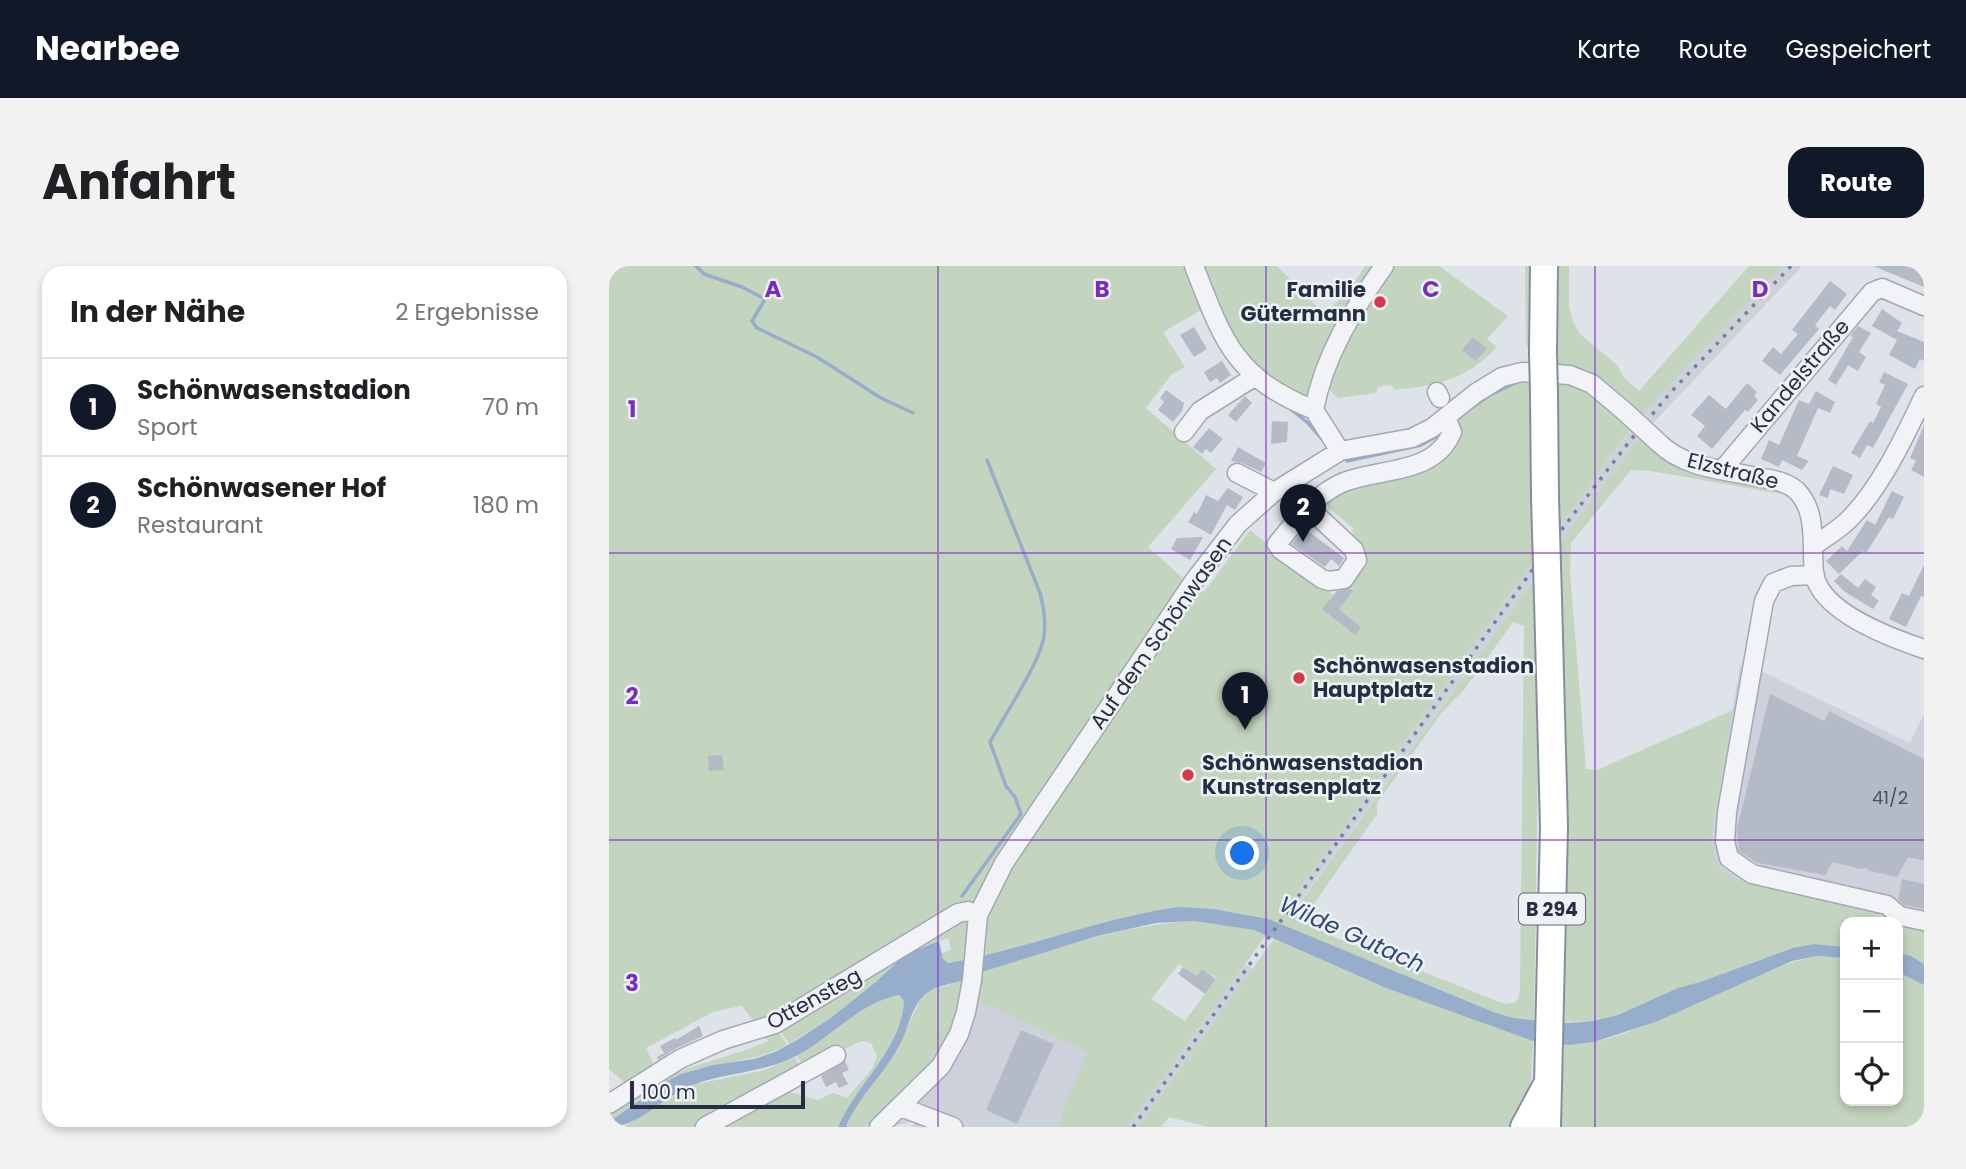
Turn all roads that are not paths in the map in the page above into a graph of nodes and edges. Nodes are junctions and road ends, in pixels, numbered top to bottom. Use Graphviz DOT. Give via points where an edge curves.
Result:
graph roads {
  1 [pos="1194,266"];
  2 [pos="1384,266"];
  3 [pos="1544,266"];
  4 [pos="1924,306"];
  5 [pos="1254,377"];
  6 [pos="1924,396"];
  7 [pos="1314,410"];
  8 [pos="1446,417"];
  9 [pos="1184,432"];
  10 [pos="1659,443"];
  11 [pos="1340,451"];
  12 [pos="1723,469"];
  13 [pos="1237,473"];
  14 [pos="1274,492"];
  15 [pos="1307,506"];
  16 [pos="1814,546"];
  17 [pos="1815,575"];
  18 [pos="1921,642"];
  19 [pos="1924,921"];
  20 [pos="978,924"];
  21 [pos="836,1055"];
  22 [pos="1549,1080"];
  23 [pos="609,1104"];
  24 [pos="901,1107"];
  25 [pos="705,1127"];
  26 [pos="880,1127"];
  27 [pos="953,1127"];
  28 [pos="1524,1127"];
  29 [pos="1547,1127"];
  1 -- 5 [label="street" via="1235,357"];
  2 -- 7 [label="street" via="1342,331 1319,383"];
  3 -- 22 [label="highway, B 294, bridge" via="1554,827"];
  4 -- 12 [label="street, Kandelstraße" via="1882,288 1872,292"];
  5 -- 7 [label="street"];
  5 -- 9 [label="street" via="1200,411"];
  6 -- 16 [label="street" via="1876,485 1846,522"];
  7 -- 11 [label="street"];
  8 -- 10 [label="street, Auf dem Schönwasen, bridge" via="1502,377 1522,372 1570,375 1593,384"];
  8 -- 11 [label="street, Auf dem Schönwasen" via="1412,438"];
  8 -- 15 [label="street" via="1452,427 1450,438 1420,464 1343,483"];
  10 -- 12 [label="street, Elzstraße" via="1671,455"];
  11 -- 14 [label="street, Auf dem Schönwasen"];
  12 -- 16 [label="street, Elzstraße" via="1786,483 1798,492 1808,509"];
  13 -- 14 [label="street"];
  14 -- 20 [label="street, Auf dem Schönwasen" via="1238,524 1187,591 1004,863"];
  15 -- 15 [label="street" via="1277,544 1322,579 1343,579 1357,555"];
  16 -- 17 [label="street, Elzstraße"];
  17 -- 18 [label="street" via="1835,605 1856,620"];
  17 -- 19 [label="street" via="1791,576 1773,583 1764,601 1727,812 1729,858 1752,874 1887,905 1900,916"];
  20 -- 23 [label="street, Ottensteg" via="968,911 958,913 775,1024 680,1059"];
  20 -- 24 [label="street, Auf dem Schönwasen" via="966,1013 952,1048"];
  21 -- 25 [label="street"];
  22 -- 28 [label="highway, B 294"];
  22 -- 29 [label="highway, B 294"];
  24 -- 26 [label="street, Auf dem Schönwasen"];
  24 -- 27 [label="street"];
}
